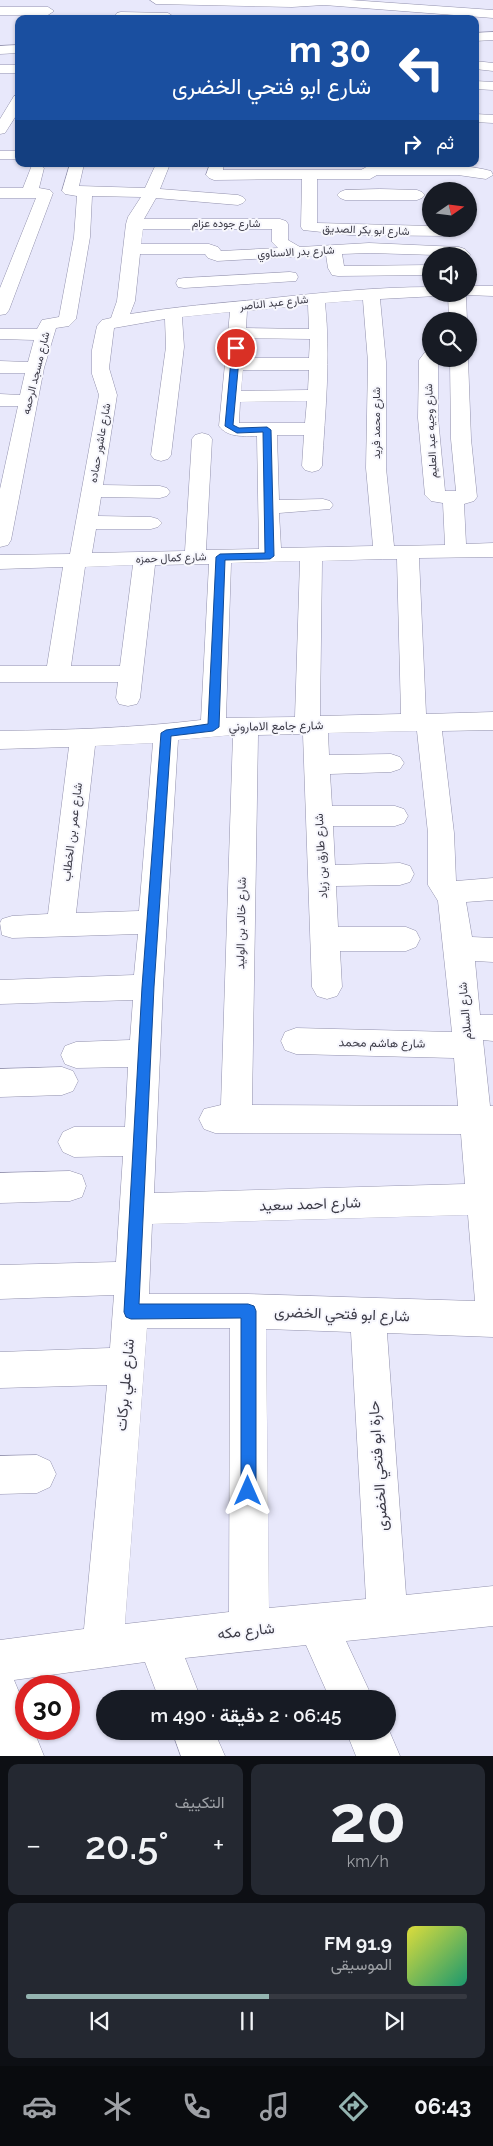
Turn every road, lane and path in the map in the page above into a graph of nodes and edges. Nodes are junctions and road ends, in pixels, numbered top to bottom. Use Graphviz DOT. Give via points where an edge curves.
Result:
graph roads {
  1 [pos="156,0"];
  2 [pos="177,0"];
  3 [pos="341,0"];
  4 [pos="292,2"];
  5 [pos="328,2"];
  6 [pos="210,4"];
  7 [pos="255,4"];
  8 [pos="364,5"];
  9 [pos="49,10"];
  10 [pos="413,14"];
  11 [pos="19,15"];
  12 [pos="170,15"];
  13 [pos="276,15"];
  14 [pos="353,15"];
  15 [pos="15,16"];
  16 [pos="1,18"];
  17 [pos="489,26"];
  18 [pos="479,34"];
  19 [pos="15,49"];
  20 [pos="0,50"];
  21 [pos="479,65"];
  22 [pos="493,67"];
  23 [pos="0,69"];
  24 [pos="15,70"];
  25 [pos="479,85"];
  26 [pos="493,86"];
  27 [pos="15,107"];
  28 [pos="479,118"];
  29 [pos="493,119"];
  30 [pos="5,127"];
  31 [pos="0,155"];
  32 [pos="15,156"];
  33 [pos="77,167"];
  34 [pos="162,167"];
  35 [pos="216,167"];
  36 [pos="37,168"];
  37 [pos="466,168"];
  38 [pos="266,169"];
  39 [pos="486,174"];
  40 [pos="310,175"];
  41 [pos="372,177"];
  42 [pos="192,180"];
  43 [pos="422,186"];
  44 [pos="78,191"];
  45 [pos="30,192"];
  46 [pos="0,193"];
  47 [pos="151,193"];
  48 [pos="290,193"];
  49 [pos="309,193"];
  50 [pos="245,195"];
  51 [pos="345,195"];
  52 [pos="188,196"];
  53 [pos="308,211"];
  54 [pos="328,211"];
  55 [pos="386,212"];
  56 [pos="413,212"];
  57 [pos="134,224"];
  58 [pos="230,224"];
  59 [pos="422,231"];
  60 [pos="231,241"];
  61 [pos="132,249"];
  62 [pos="183,249"];
  63 [pos="333,250"];
  64 [pos="422,250"];
  65 [pos="290,252"];
  66 [pos="422,270"];
  67 [pos="290,277"];
  68 [pos="184,283"];
  69 [pos="477,291"];
  70 [pos="493,291"];
  71 [pos="422,292"];
  72 [pos="371,294"];
  73 [pos="309,300"];
  74 [pos="239,306"];
  75 [pos="0,310"];
  76 [pos="181,313"];
  77 [pos="118,322"];
  78 [pos="237,333"];
  79 [pos="0,334"];
  80 [pos="318,334"];
  81 [pos="44,335"];
  82 [pos="235,364"];
  83 [pos="318,364"];
  84 [pos="0,367"];
  85 [pos="428,367"];
  86 [pos="459,367"];
  87 [pos="35,368"];
  88 [pos="316,395"];
  89 [pos="232,397"];
  90 [pos="0,400"];
  91 [pos="28,401"];
  92 [pos="314,429"];
  93 [pos="267,430"];
  94 [pos="21,439"];
  95 [pos="202,439"];
  96 [pos="0,440"];
  97 [pos="162,455"];
  98 [pos="312,466"];
  99 [pos="6,485"];
  100 [pos="92,491"];
  101 [pos="160,492"];
  102 [pos="453,498"];
  103 [pos="323,505"];
  104 [pos="269,506"];
  105 [pos="3,513"];
  106 [pos="87,522"];
  107 [pos="151,524"];
  108 [pos="0,540"];
  109 [pos="456,551"];
  110 [pos="408,552"];
  111 [pos="384,553"];
  112 [pos="493,553"];
  113 [pos="311,555"];
  114 [pos="270,556"];
  115 [pos="220,557"];
  116 [pos="195,558"];
  117 [pos="145,559"];
  118 [pos="78,561"];
  119 [pos="0,562"];
  120 [pos="0,674"];
  121 [pos="58,674"];
  122 [pos="131,674"];
  123 [pos="128,698"];
  124 [pos="493,721"];
  125 [pos="421,723"];
  126 [pos="311,725"];
  127 [pos="213,727"];
  128 [pos="246,727"];
  129 [pos="166,733"];
  130 [pos="83,738"];
  131 [pos="0,740"];
  132 [pos="391,762"];
  133 [pos="317,765"];
  134 [pos="319,816"];
  135 [pos="395,816"];
  136 [pos="400,874"];
  137 [pos="322,876"];
  138 [pos="493,889"];
  139 [pos="449,892"];
  140 [pos="153,922"];
  141 [pos="61,926"];
  142 [pos="12,927"];
  143 [pos="325,939"];
  144 [pos="406,940"];
  145 [pos="459,948"];
  146 [pos="493,950"];
  147 [pos="148,987"];
  148 [pos="327,987"];
  149 [pos="0,992"];
  150 [pos="476,1033"];
  151 [pos="296,1041"];
  152 [pos="145,1053"];
  153 [pos="0,1082"];
  154 [pos="484,1120"];
  155 [pos="141,1141"];
  156 [pos="74,1142"];
  157 [pos="70,1186"];
  158 [pos="0,1188"];
  159 [pos="138,1209"];
  160 [pos="487,1211"];
  161 [pos="133,1278"];
  162 [pos="0,1282"];
  163 [pos="493,1303"];
  164 [pos="248,1311"];
  165 [pos="131,1312"];
  166 [pos="368,1315"];
  167 [pos="493,1319"];
  168 [pos="126,1366"];
  169 [pos="0,1370"];
  170 [pos="37,1474"];
  171 [pos="0,1475"];
  172 [pos="491,1610"];
  173 [pos="388,1616"];
  174 [pos="317,1624"];
  175 [pos="249,1630"];
  176 [pos="157,1640"];
  177 [pos="103,1647"];
  178 [pos="0,1661"];
  179 [pos="176,1690"];
  180 [pos="348,1690"];
  181 [pos="0,1695"];
  182 [pos="197,1740"];
  183 [pos="371,1740"];
  184 [pos="22,1756"];
  185 [pos="203,1756"];
  186 [pos="378,1756"];
  1 -- 2 [label="street"];
  2 -- 6 [label="street"];
  2 -- 12 [label="street"];
  3 -- 5 [label="street"];
  4 -- 5 [label="street"];
  4 -- 7 [label="street"];
  5 -- 8 [label="street"];
  6 -- 7 [label="street"];
  7 -- 13 [label="street"];
  8 -- 10 [label="street"];
  8 -- 14 [label="street" via="364,14"];
  9 -- 11 [label="street"];
  15 -- 16 [label="street"];
  17 -- 18 [label="street"];
  19 -- 20 [label="street"];
  21 -- 22 [label="street"];
  23 -- 24 [label="street"];
  25 -- 26 [label="street"];
  27 -- 30 [label="street"];
  28 -- 29 [label="street"];
  31 -- 32 [label="street"];
  33 -- 44 [label="street, شارع مسجد الرحمه"];
  34 -- 47 [label="street, شارع عاشور حماده"];
  35 -- 38 [label="street" via="214,175"];
  36 -- 45 [label="street"];
  37 -- 39 [label="street"];
  37 -- 41 [label="street"];
  38 -- 40 [label="street"];
  40 -- 41 [label="street"];
  40 -- 49 [label="street, شارع ابو بكر الصديق"];
  41 -- 43 [label="street"];
  41 -- 51 [label="street"];
  41 -- 55 [label="street"];
  41 -- 56 [label="street" via="415,195"];
  42 -- 52 [label="street"];
  44 -- 47 [label="street"];
  44 -- 81 [label="street, شارع مسجد الرحمه" via="82,237 67,318 63,322 49,323"];
  45 -- 46 [label="street"];
  45 -- 75 [label="street" via="45,193"];
  47 -- 52 [label="street"];
  47 -- 57 [label="street, شارع عاشور حماده"];
  48 -- 49 [label="street"];
  49 -- 53 [label="street, شارع ابو بكر الصديق"];
  50 -- 52 [label="street"];
  53 -- 54 [label="street"];
  53 -- 59 [label="street, شارع ابو بكر الصديق" via="308,225 312,228"];
  57 -- 58 [label="street, شارع جوده عزام"];
  57 -- 61 [label="street, شارع عاشور حماده"];
  58 -- 60 [label="street"];
  58 -- 65 [label="street, شارع جوده عزام" via="262,217 281,224 280,240"];
  61 -- 62 [label="street, شارع بدر الاسناوي"];
  61 -- 77 [label="street, شارع عاشور حماده" via="126,301"];
  62 -- 65 [label="street, شارع بدر الاسناوي" via="209,249 217,256"];
  62 -- 68 [label="street"];
  63 -- 64 [label="street, شارع بدر الاسناوي"];
  63 -- 65 [label="street, شارع بدر الاسناوي"];
  63 -- 66 [label="street" via="338,271"];
  65 -- 67 [label="street"];
  67 -- 68 [label="street"];
  67 -- 73 [label="street"];
  68 -- 76 [label="street"];
  69 -- 70 [label="street"];
  71 -- 72 [label="street, شارع عبد الناصر"];
  72 -- 73 [label="street, شارع عبد الناصر"];
  72 -- 111 [label="street, شارع محمد فريد" via="377,362 376,468"];
  73 -- 74 [label="street, شارع عبد الناصر"];
  73 -- 80 [label="street"];
  74 -- 76 [label="street, شارع عبد الناصر"];
  74 -- 78 [label="street"];
  76 -- 77 [label="street, شارع عبد الناصر"];
  76 -- 97 [label="street"];
  77 -- 100 [label="street, شارع عاشور حماده" via="106,326 100,356 102,379 108,395"];
  78 -- 80 [label="street"];
  78 -- 82 [label="street"];
  79 -- 81 [label="street"];
  80 -- 83 [label="street"];
  81 -- 87 [label="street, شارع مسجد الرحمه"];
  82 -- 83 [label="street"];
  82 -- 89 [label="street"];
  83 -- 88 [label="street"];
  84 -- 87 [label="street"];
  85 -- 102 [label="street, شارع وجيه عبد العليم" via="428,418 435,494"];
  86 -- 102 [label="street" via="467,498"];
  87 -- 91 [label="street, شارع مسجد الرحمه"];
  88 -- 89 [label="street"];
  88 -- 92 [label="street"];
  89 -- 93 [label="street" via="230,427"];
  90 -- 91 [label="street"];
  91 -- 94 [label="street, شارع مسجد الرحمه"];
  92 -- 93 [label="street"];
  92 -- 98 [label="street"];
  93 -- 104 [label="street"];
  94 -- 96 [label="street"];
  94 -- 99 [label="street, شارع مسجد الرحمه"];
  95 -- 116 [label="street"];
  99 -- 105 [label="street, شارع مسجد الرحمه"];
  100 -- 101 [label="street"];
  100 -- 106 [label="street, شارع عاشور حماده"];
  102 -- 109 [label="street"];
  103 -- 104 [label="street"];
  104 -- 114 [label="street"];
  105 -- 108 [label="street, شارع مسجد الرحمه"];
  106 -- 107 [label="street"];
  106 -- 118 [label="street, شارع عاشور حماده"];
  109 -- 110 [label="street, شارع كمال حمزه"];
  109 -- 112 [label="street, شارع كمال حمزه"];
  110 -- 111 [label="street, شارع كمال حمزه"];
  110 -- 125 [label="street, شارع السلام"];
  111 -- 113 [label="street, شارع كمال حمزه"];
  113 -- 114 [label="street, شارع كمال حمزه"];
  113 -- 126 [label="street, شارع طارق بن زياد"];
  114 -- 115 [label="street, شارع كمال حمزه"];
  115 -- 116 [label="street, شارع كمال حمزه"];
  115 -- 127 [label="street"];
  116 -- 117 [label="street, شارع كمال حمزه"];
  117 -- 118 [label="street, شارع كمال حمزه"];
  117 -- 122 [label="street"];
  118 -- 119 [label="street, شارع كمال حمزه"];
  118 -- 121 [label="street, شارع عاشور حماده"];
  120 -- 121 [label="street"];
  121 -- 122 [label="street"];
  122 -- 123 [label="street"];
  124 -- 125 [label="street, شارع جامع الاماروني"];
  125 -- 126 [label="street, شارع جامع الاماروني"];
  125 -- 139 [label="street, شارع السلام" via="441,833 442,885"];
  126 -- 128 [label="street, شارع جامع الاماروني"];
  126 -- 133 [label="street, شارع طارق بن زياد"];
  127 -- 128 [label="street, شارع جامع الاماروني"];
  127 -- 129 [label="street, شارع جامع الاماروني"];
  128 -- 154 [label="street, شارع خالد بن الوليد" via="225,1119"];
  129 -- 130 [label="street, شارع جامع الاماروني"];
  129 -- 140 [label="street, شارع علي بركات"];
  130 -- 131 [label="street, شارع جامع الاماروني"];
  130 -- 141 [label="street, شارع عمر بن الخطاب"];
  132 -- 133 [label="street"];
  133 -- 134 [label="street, شارع طارق بن زياد"];
  134 -- 135 [label="street"];
  134 -- 137 [label="street, شارع طارق بن زياد"];
  136 -- 137 [label="street"];
  137 -- 143 [label="street, شارع طارق بن زياد"];
  138 -- 139 [label="street"];
  139 -- 145 [label="street, شارع السلام"];
  140 -- 141 [label="street"];
  140 -- 147 [label="street, شارع علي بركات"];
  141 -- 142 [label="street"];
  143 -- 144 [label="street"];
  143 -- 148 [label="street, شارع طارق بن زياد"];
  145 -- 146 [label="street"];
  145 -- 150 [label="street, شارع السلام"];
  147 -- 149 [label="street"];
  147 -- 152 [label="street, شارع علي بركات"];
  150 -- 151 [label="street, شارع هاشم محمد"];
  150 -- 154 [label="street, شارع السلام"];
  152 -- 153 [label="street"];
  152 -- 155 [label="street, شارع علي بركات"];
  154 -- 160 [label="street, شارع السلام"];
  155 -- 156 [label="street"];
  155 -- 159 [label="street, شارع علي بركات"];
  157 -- 158 [label="street"];
  159 -- 160 [label="street, شارع احمد سعيد"];
  159 -- 161 [label="street, شارع علي بركات"];
  160 -- 163 [label="street, شارع السلام"];
  161 -- 162 [label="street"];
  161 -- 165 [label="street, شارع علي بركات"];
  164 -- 165 [label="street, شارع ابو فتحي الخضرى"];
  164 -- 166 [label="street, شارع ابو فتحي الخضرى"];
  164 -- 175 [label="street"];
  165 -- 168 [label="street, شارع علي بركات"];
  166 -- 167 [label="street, شارع ابو فتحي الخضرى"];
  166 -- 173 [label="street, حارة ابو فتحي الخضرى"];
  168 -- 169 [label="street"];
  168 -- 177 [label="street, شارع علي بركات"];
  170 -- 171 [label="street"];
  172 -- 173 [label="street, شارع مكه"];
  173 -- 174 [label="street, شارع مكه"];
  174 -- 175 [label="street, شارع مكه"];
  174 -- 180 [label="street"];
  175 -- 176 [label="street, شارع مكه"];
  176 -- 177 [label="street, شارع مكه"];
  176 -- 179 [label="street"];
  177 -- 178 [label="street, شارع مكه"];
  181 -- 184 [label="street"];
  182 -- 185 [label="street"];
  183 -- 186 [label="street"];
}
